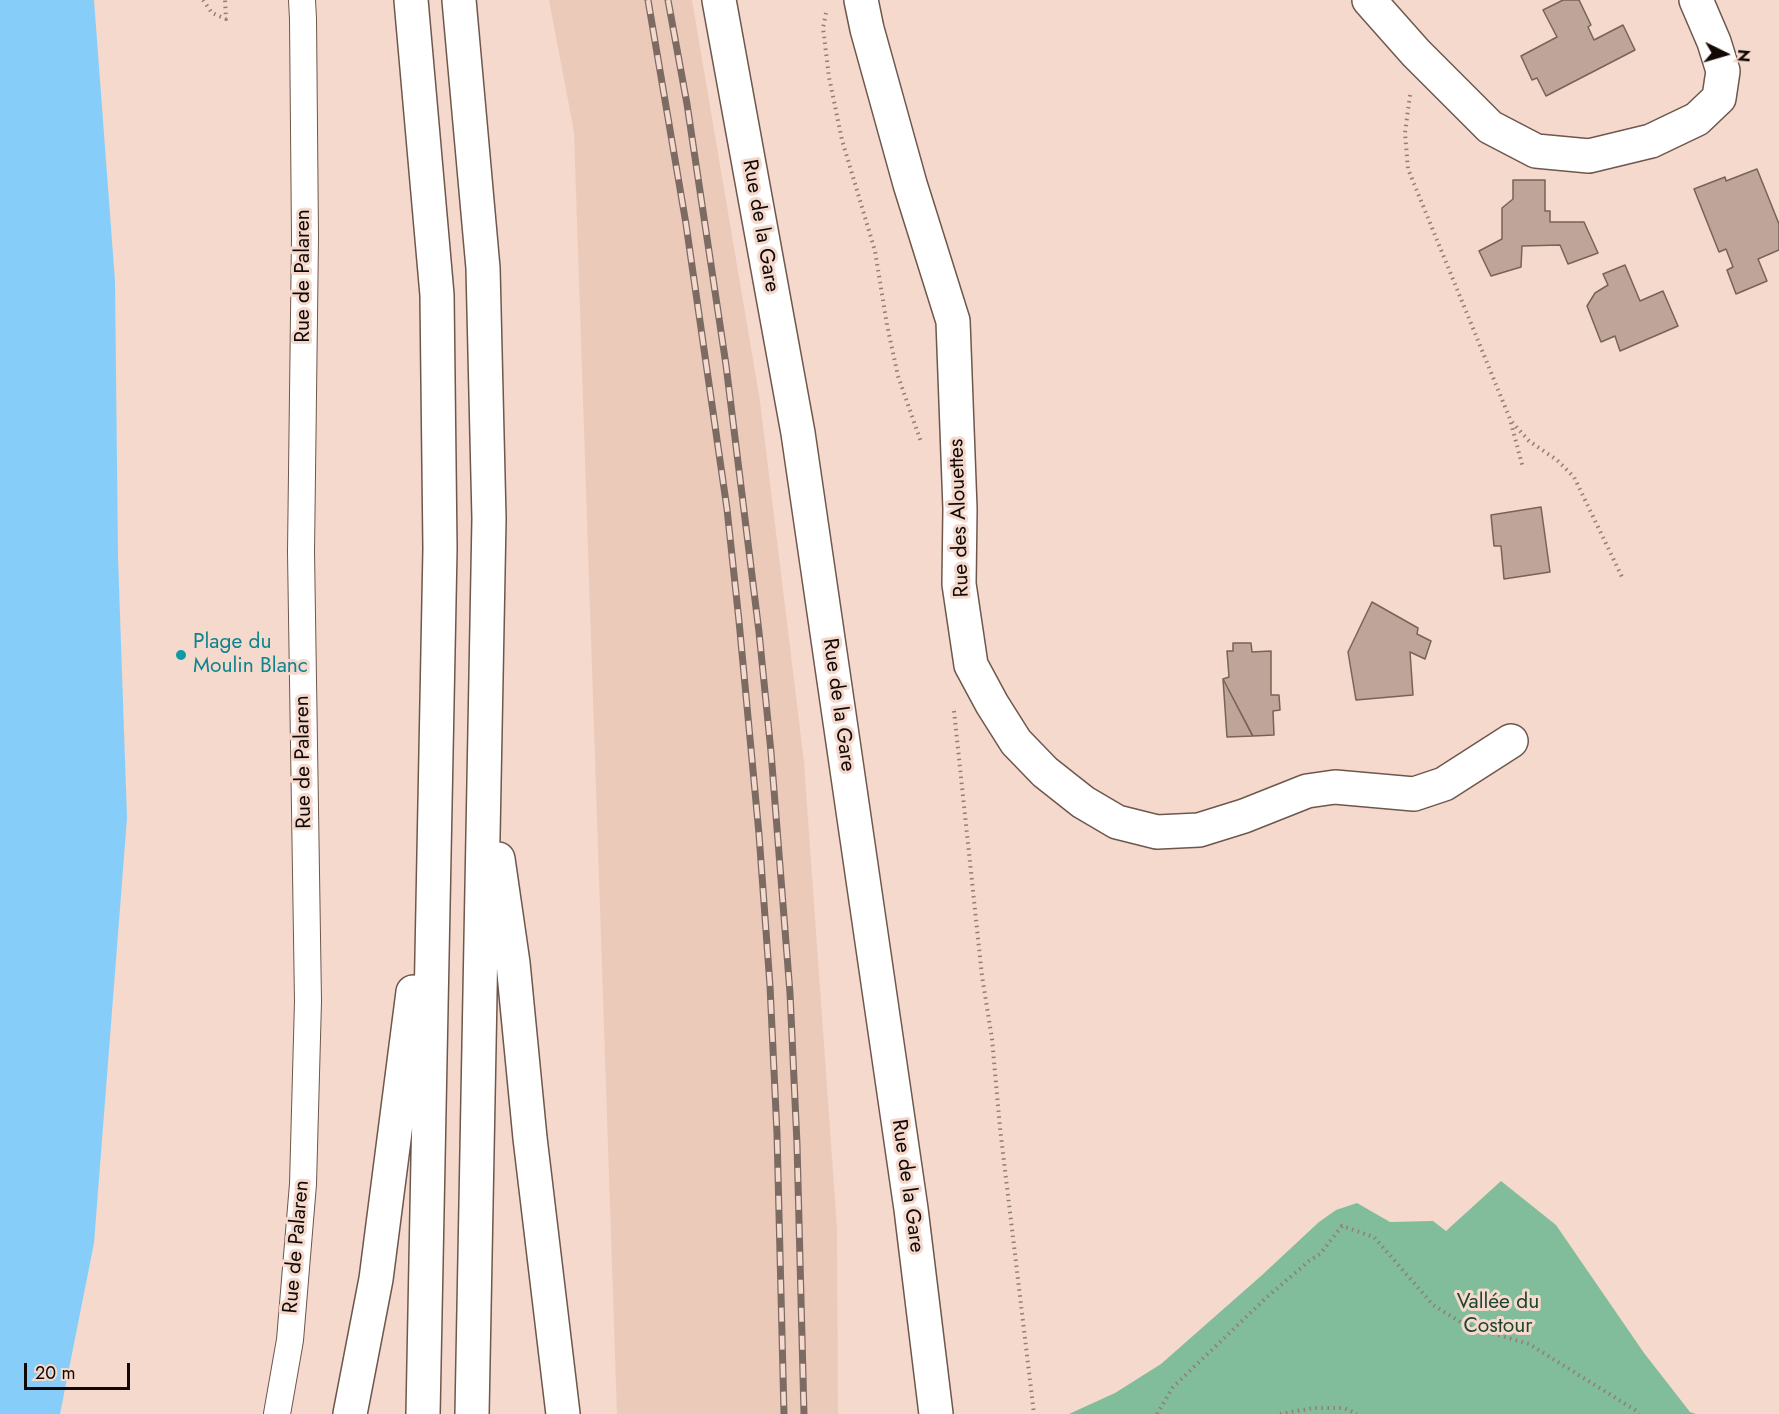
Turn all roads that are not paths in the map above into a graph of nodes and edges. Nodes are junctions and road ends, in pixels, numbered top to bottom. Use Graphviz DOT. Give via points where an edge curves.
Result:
graph roads {
  1 [pos="302,0"];
  2 [pos="411,0"];
  3 [pos="459,0"];
  4 [pos="719,0"];
  5 [pos="861,0"];
  6 [pos="1370,0"];
  7 [pos="1695,0"];
  8 [pos="1511,741"];
  9 [pos="484,768"];
  10 [pos="435,827"];
  11 [pos="277,1414"];
  12 [pos="350,1414"];
  13 [pos="423,1414"];
  14 [pos="472,1414"];
  15 [pos="562,1414"];
  16 [pos="936,1414"];
  1 -- 11 [label="street, Rue de Palaren" via="305,237 301,552 308,1001 303,1184 290,1340"];
  2 -- 10 [label="main road" via="437,295 440,549"];
  3 -- 9 [label="main road" via="483,268 489,519"];
  4 -- 16 [label="main road, Rue de la Gare" via="798,433 908,1185"];
  5 -- 8 [label="main road, Rue des Alouettes" via="907,173 953,321 959,584 971,665 1016,742 1045,772 1083,802 1117,822 1157,831 1199,830 1307,791 1335,787 1414,794 1444,784"];
  6 -- 7 [label="main road" via="1416,53 1490,126 1536,151 1589,156 1651,141 1697,119 1719,98 1723,71"];
  9 -- 14 [label="main road"];
  9 -- 15 [label="main road" via="513,963"];
  10 -- 12 [label="main road" via="376,1280"];
  10 -- 13 [label="main road"];
}
